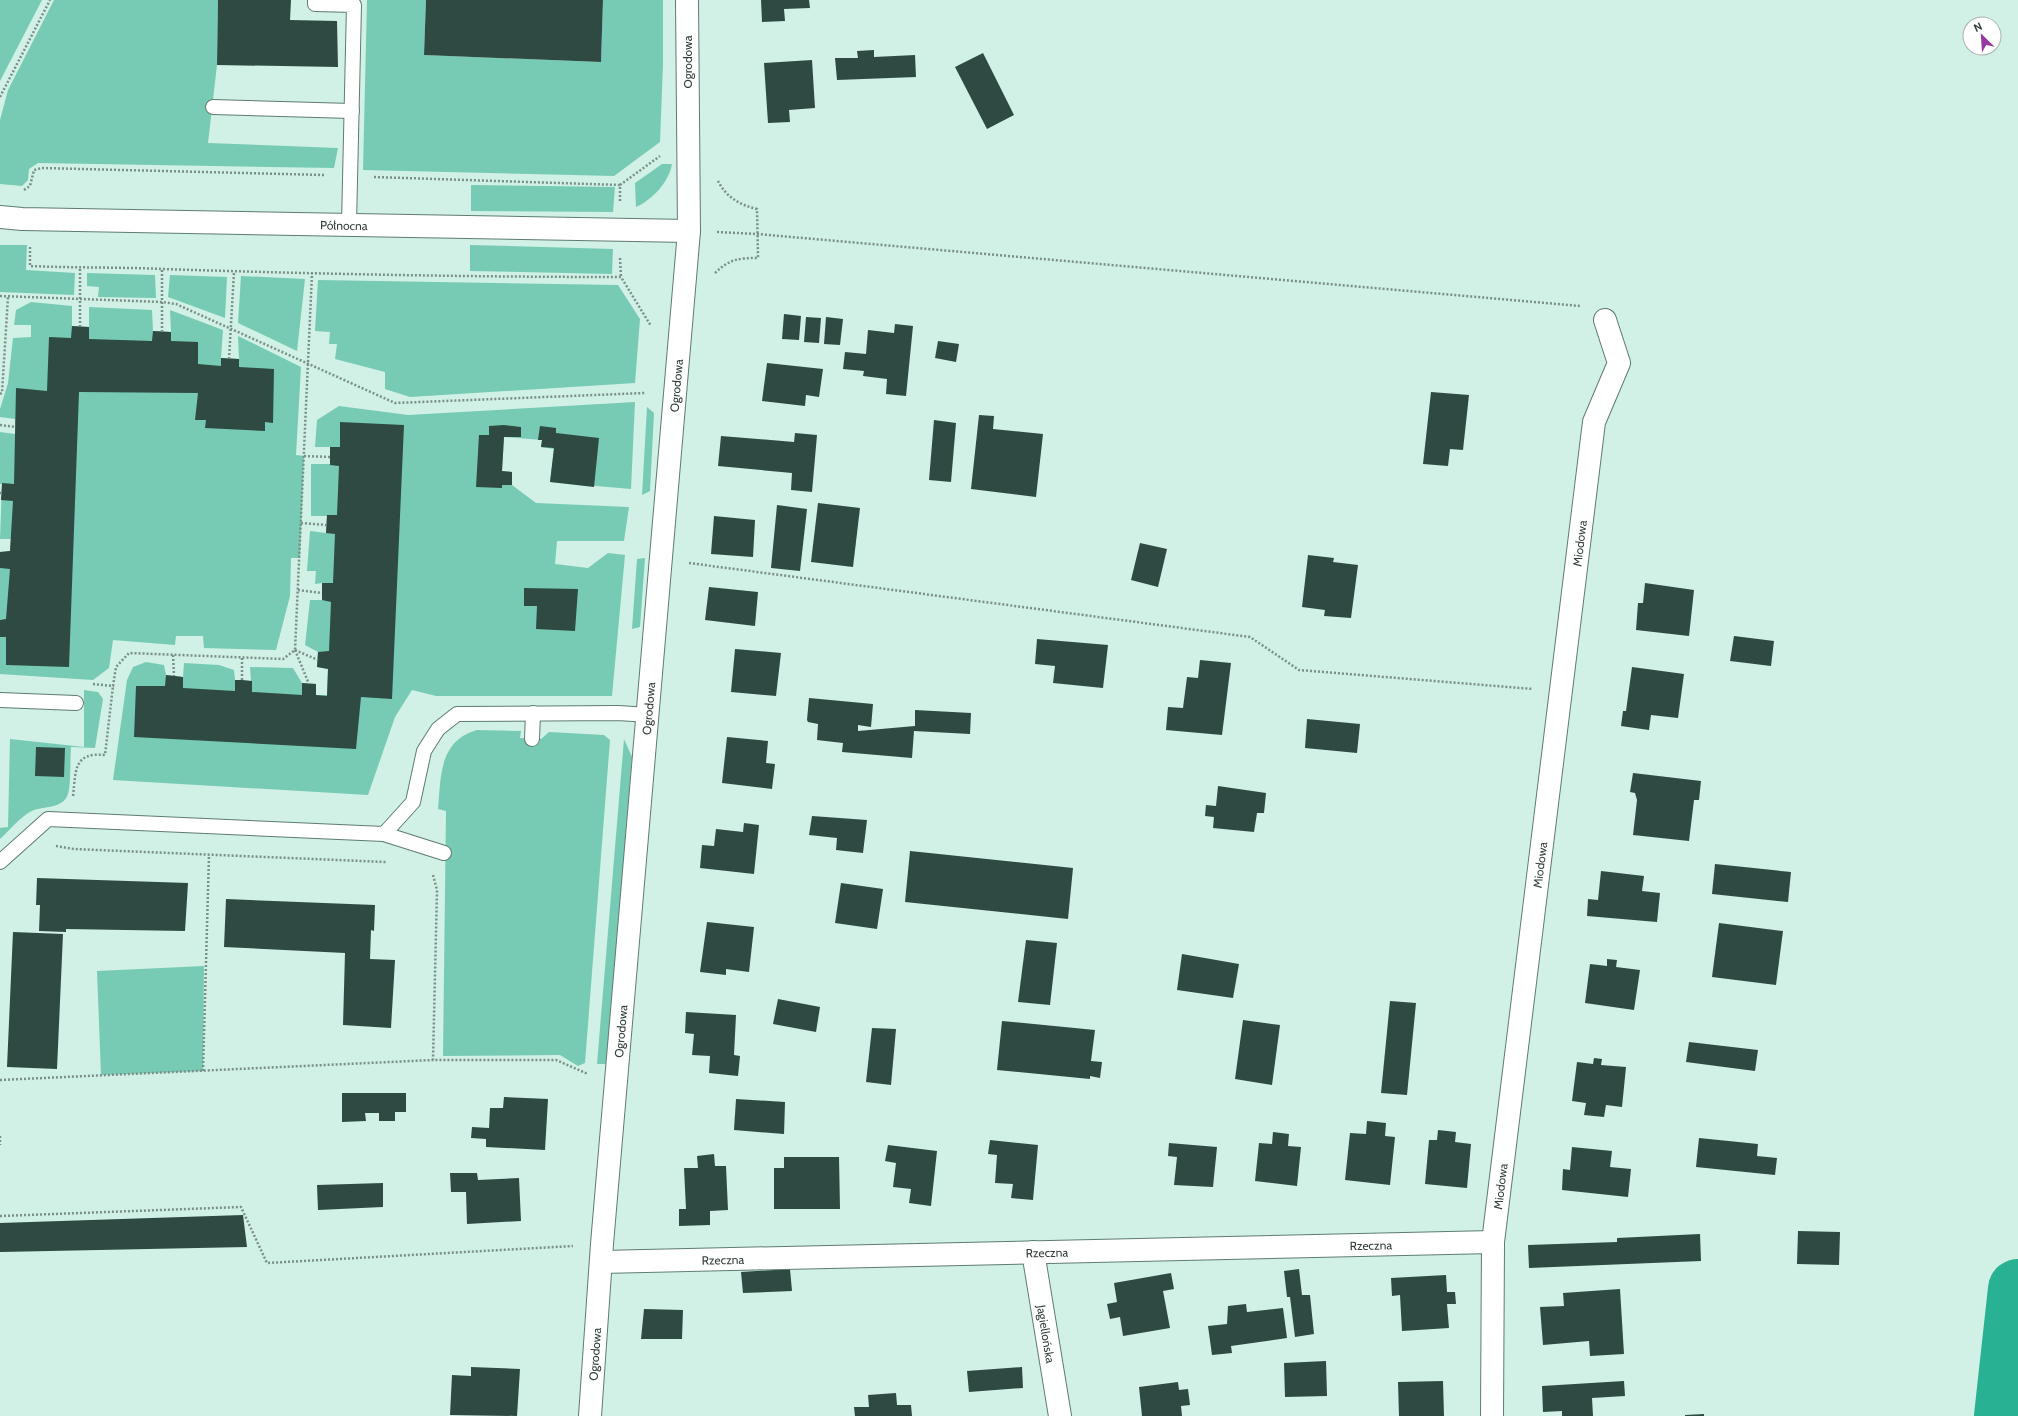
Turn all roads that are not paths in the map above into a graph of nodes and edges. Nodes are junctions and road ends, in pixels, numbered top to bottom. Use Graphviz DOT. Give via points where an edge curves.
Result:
graph roads {
  1 [pos="315,0"];
  2 [pos="687,0"];
  3 [pos="213,107"];
  4 [pos="352,111"];
  5 [pos="0,217"];
  6 [pos="349,224"];
  7 [pos="689,231"];
  8 [pos="1605,320"];
  9 [pos="0,700"];
  10 [pos="76,703"];
  11 [pos="533,713"];
  12 [pos="648,715"];
  13 [pos="532,739"];
  14 [pos="384,834"];
  15 [pos="438,851"];
  16 [pos="0,862"];
  17 [pos="1493,1242"];
  18 [pos="1033,1252"];
  19 [pos="601,1262"];
  20 [pos="590,1416"];
  21 [pos="1060,1416"];
  22 [pos="1492,1416"];
  1 -- 4 [label="lane" via="315,4 354,5"];
  2 -- 7 [label="street, Ogrodowa"];
  3 -- 4 [label="lane"];
  4 -- 6 [label="lane"];
  5 -- 6 [label="street, Północna"];
  6 -- 7 [label="street, Północna"];
  7 -- 12 [label="street, Ogrodowa"];
  8 -- 17 [label="street, Miodowa" via="1619,363 1594,422"];
  9 -- 10 [label="lane"];
  11 -- 12 [label="lane"];
  11 -- 13 [label="lane"];
  11 -- 14 [label="lane" via="457,714 438,729 424,751 413,802"];
  12 -- 19 [label="street, Ogrodowa"];
  14 -- 15 [label="lane"];
  14 -- 16 [label="lane" via="48,819"];
  17 -- 18 [label="street, Rzeczna"];
  17 -- 22 [label="street, Miodowa"];
  18 -- 19 [label="street, Rzeczna"];
  18 -- 21 [label="street, Jagiellońska"];
  19 -- 20 [label="street, Ogrodowa"];
}
